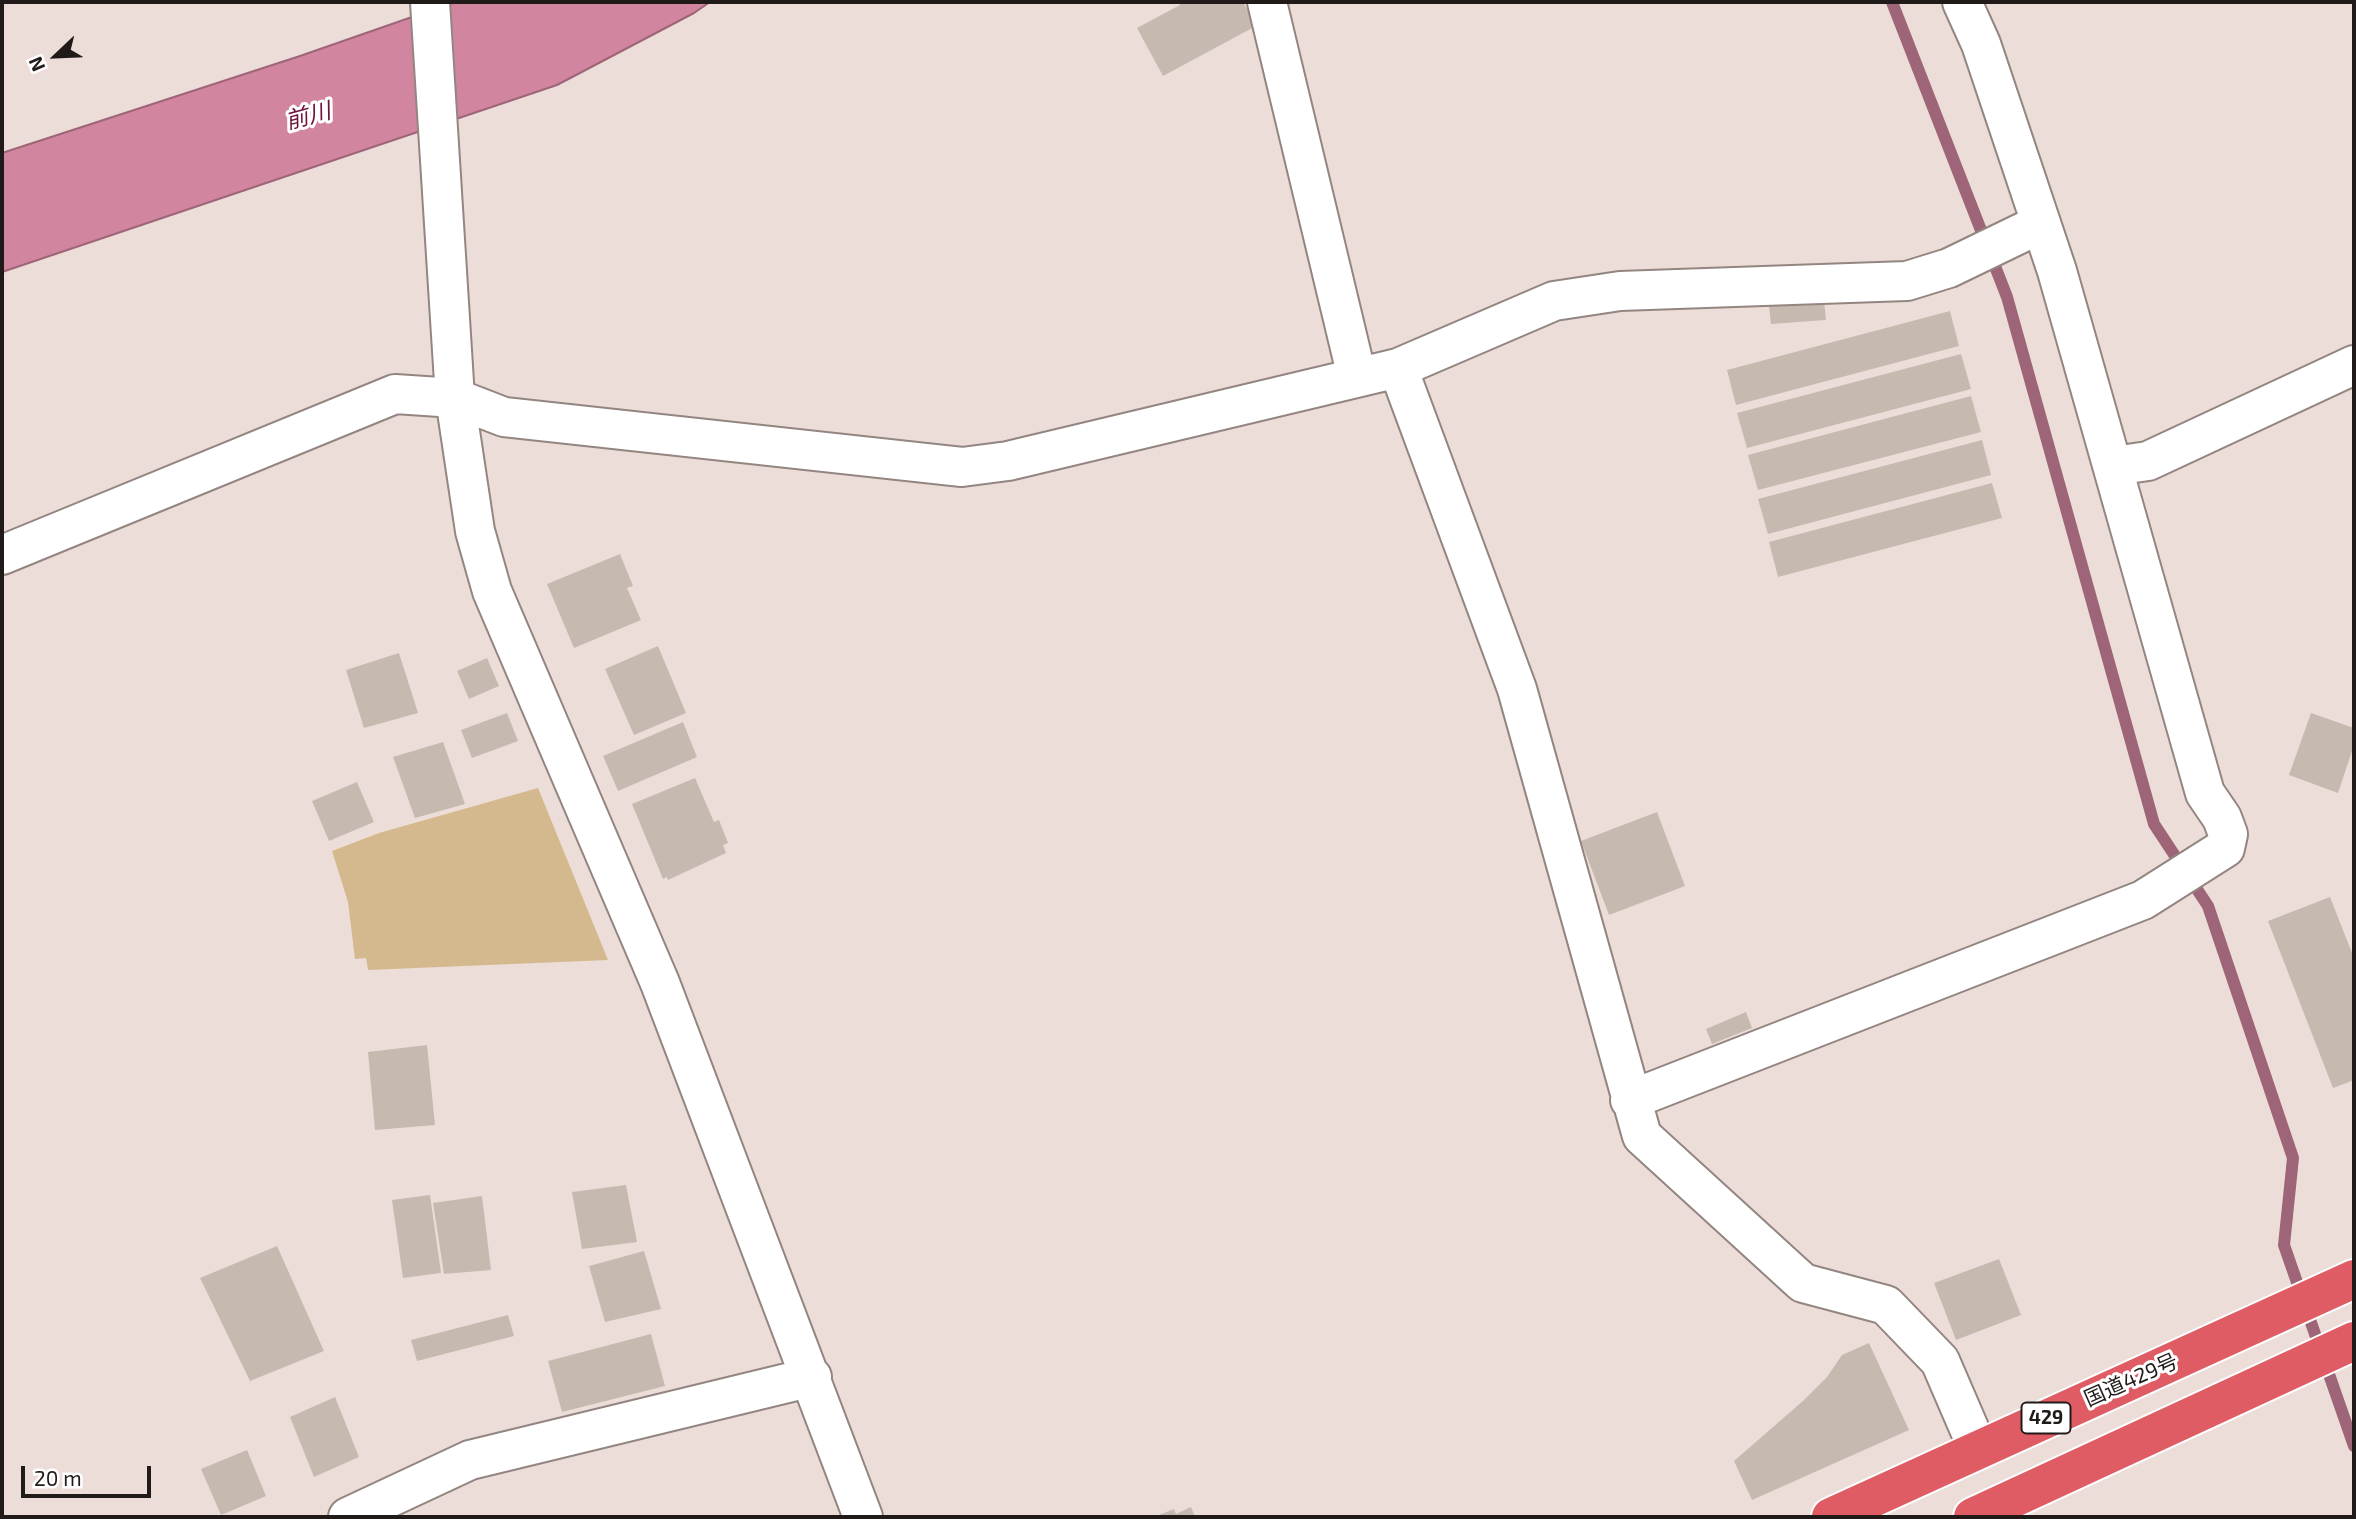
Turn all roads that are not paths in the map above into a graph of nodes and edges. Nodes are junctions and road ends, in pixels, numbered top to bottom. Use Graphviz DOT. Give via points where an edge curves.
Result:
graph roads {
  1 [pos="430,2"];
  2 [pos="1267,2"];
  3 [pos="1962,2"];
  4 [pos="2032,228"];
  5 [pos="2354,365"];
  6 [pos="1398,368"];
  7 [pos="1357,377"];
  8 [pos="454,398"];
  9 [pos="2114,466"];
  10 [pos="2,555"];
  11 [pos="1630,1100"];
  12 [pos="2354,1279"];
  13 [pos="2354,1341"];
  14 [pos="812,1377"];
  15 [pos="1978,1449"];
  16 [pos="348,1517"];
  17 [pos="863,1517"];
  18 [pos="1831,1517"];
  19 [pos="1973,1517"];
  1 -- 8 [label="street"];
  2 -- 7 [label="street"];
  3 -- 4 [label="street" via="1981,44"];
  4 -- 6 [label="street" via="1949,268 1907,281 1589,293 1554,301"];
  4 -- 9 [label="street" via="2057,271"];
  5 -- 9 [label="street" via="2148,461"];
  6 -- 7 [label="street"];
  6 -- 11 [label="street" via="1517,690"];
  7 -- 8 [label="street" via="1009,461 962,467 505,417"];
  8 -- 10 [label="street" via="394,394"];
  8 -- 14 [label="street" via="475,530 492,591 660,984"];
  9 -- 11 [label="street" via="2205,793 2228,834 2225,848 2143,900"];
  11 -- 15 [label="street" via="1642,1136 1803,1283 1886,1304 1940,1361"];
  12 -- 15 [label="highway, 国道429号 / 429"];
  13 -- 19 [label="highway"];
  14 -- 16 [label="street" via="470,1460"];
  14 -- 17 [label="street"];
  15 -- 18 [label="highway, 国道429号 / 429"];
}
